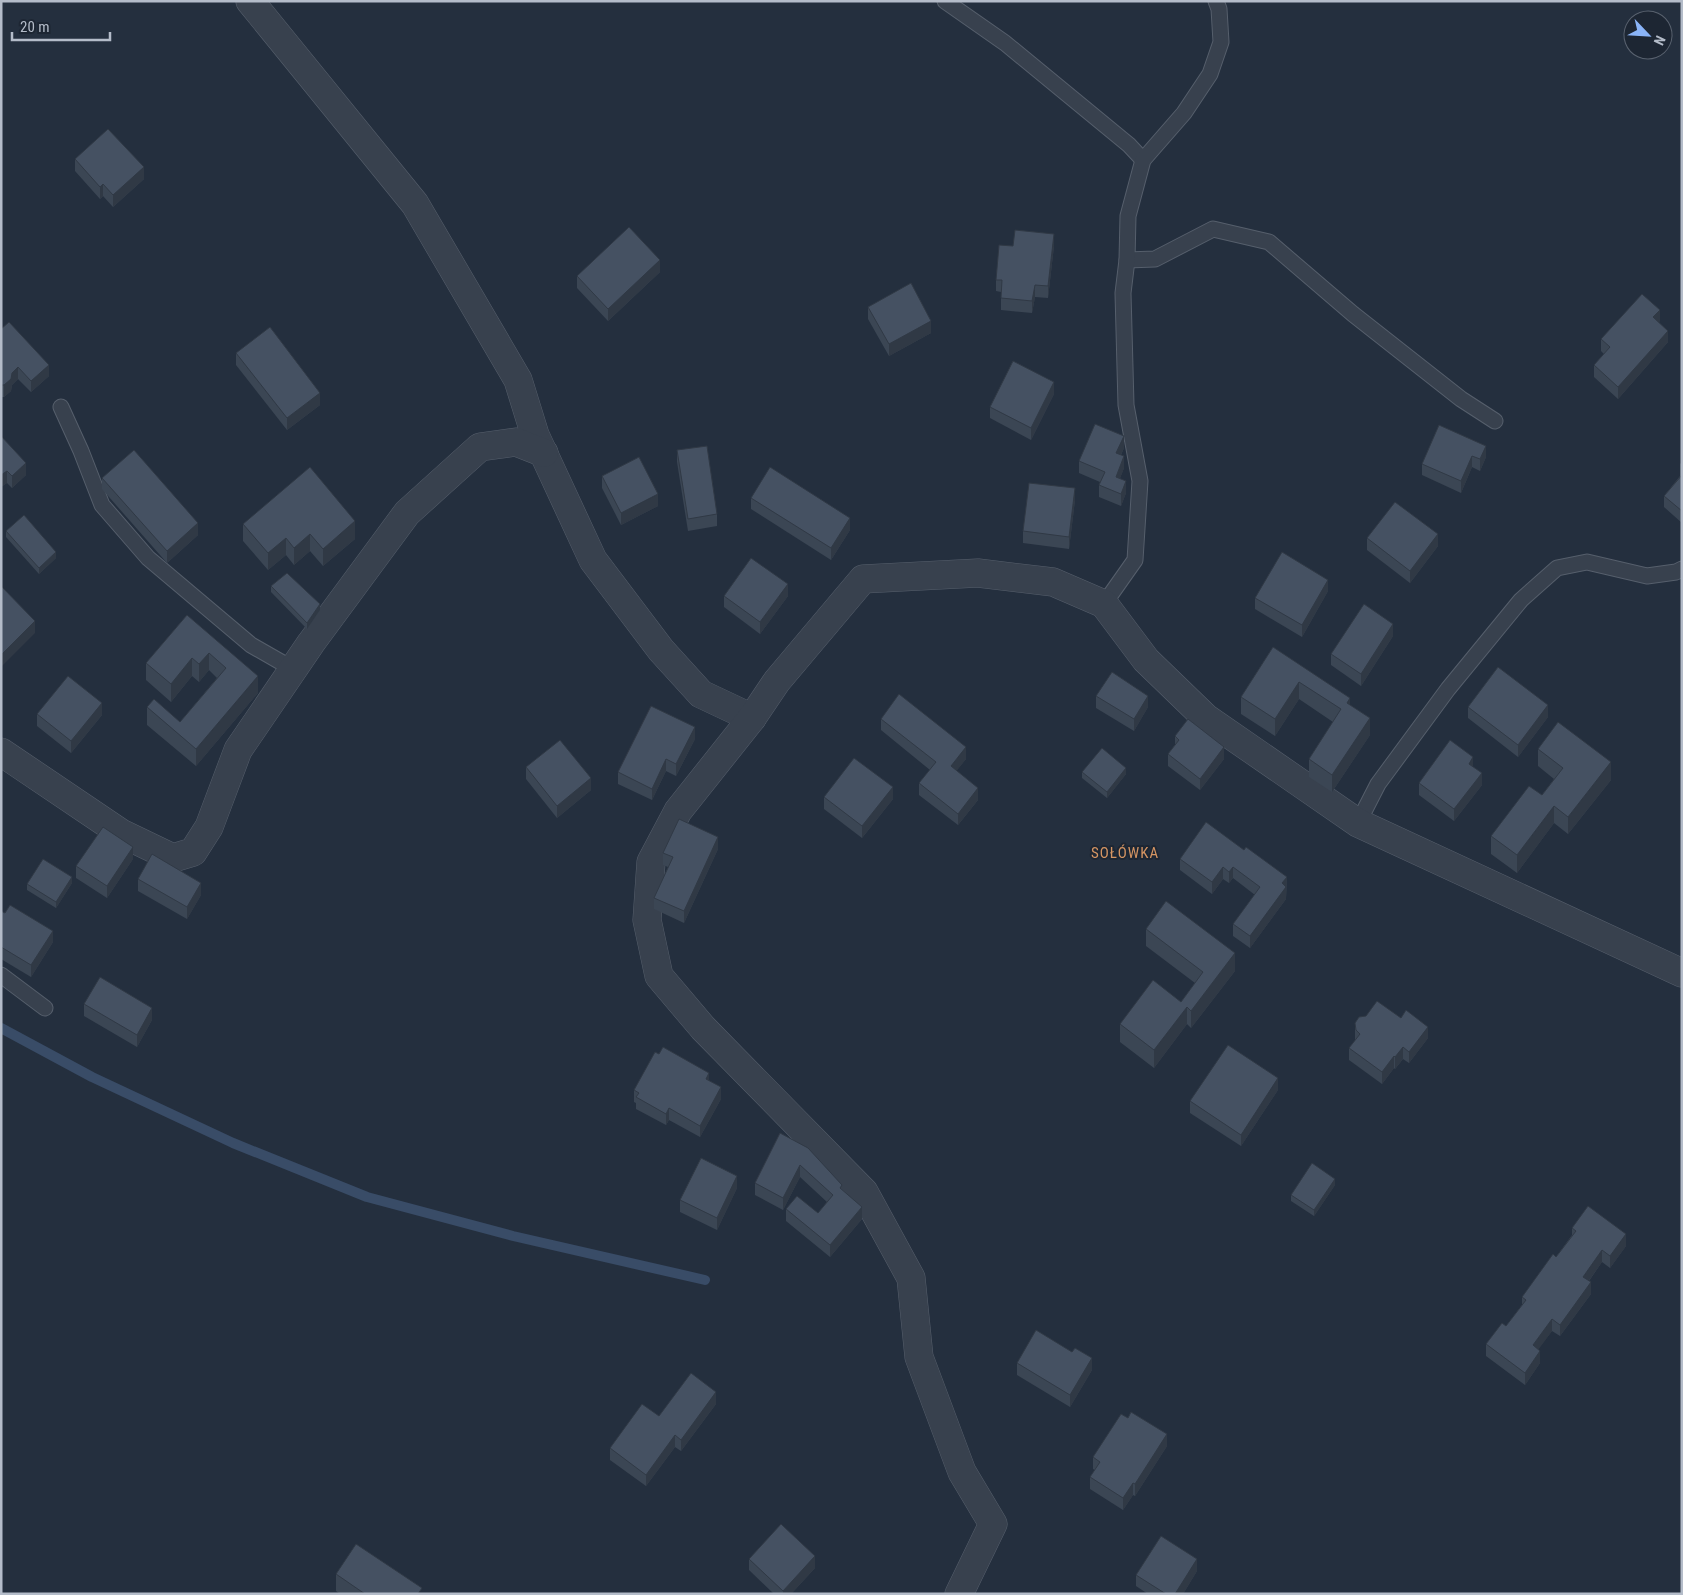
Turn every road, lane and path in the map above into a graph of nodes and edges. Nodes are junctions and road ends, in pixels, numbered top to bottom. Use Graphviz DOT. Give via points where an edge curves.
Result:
graph roads {
  1 [pos="250,1"];
  2 [pos="945,1"];
  3 [pos="1216,1"];
  4 [pos="1143,160"];
  5 [pos="1127,260"];
  6 [pos="61,407"];
  7 [pos="1494,421"];
  8 [pos="544,453"];
  9 [pos="1682,569"];
  10 [pos="1104,604"];
  11 [pos="293,669"];
  12 [pos="752,718"];
  13 [pos="1,752"];
  14 [pos="1358,823"];
  15 [pos="1682,973"];
  16 [pos="1,975"];
  17 [pos="45,1008"];
  18 [pos="959,1594"];
  1 -- 8 [label="street" via="415,204 518,380"];
  2 -- 4 [label="lane" via="1005,43"];
  3 -- 4 [label="lane" via="1221,42 1210,74 1184,113"];
  4 -- 5 [label="lane" via="1128,216"];
  5 -- 7 [label="lane" via="1154,259 1213,229 1269,242 1353,314"];
  5 -- 10 [label="lane" via="1123,293 1126,405 1140,481 1135,560"];
  6 -- 11 [label="lane" via="102,505 148,558 251,645"];
  8 -- 11 [label="street" via="516,442 480,447 406,512"];
  8 -- 12 [label="street" via="593,560 661,650 701,694"];
  9 -- 14 [label="lane" via="1647,576 1587,562 1557,568 1521,600 1448,689 1378,784"];
  10 -- 12 [label="street" via="1053,582 978,573 863,578 777,681"];
  10 -- 14 [label="street" via="1146,660 1206,718"];
  11 -- 13 [label="street" via="238,750 209,827 193,852 173,858 121,833"];
  12 -- 18 [label="street" via="678,811 651,862 647,920 659,976 703,1028 864,1192 911,1278 919,1357 962,1472 993,1524"];
  14 -- 15 [label="street"];
  16 -- 17 [label="lane"];
}
